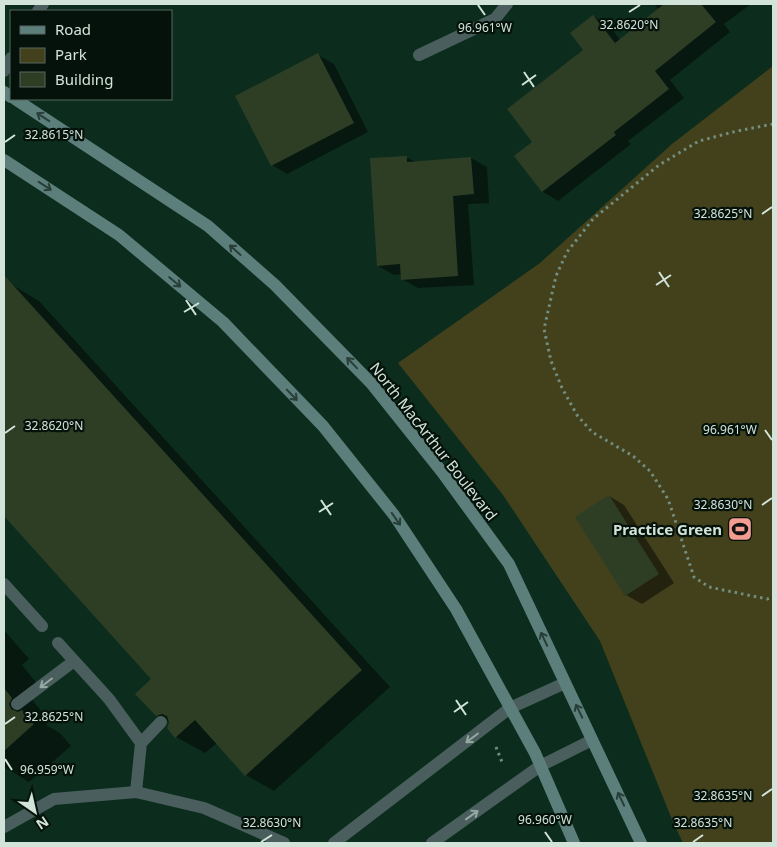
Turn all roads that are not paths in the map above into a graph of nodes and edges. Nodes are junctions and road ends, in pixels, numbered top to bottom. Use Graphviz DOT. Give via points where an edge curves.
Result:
graph roads {
  1 [pos="507,4"];
  2 [pos="418,55"];
  3 [pos="10,60"];
  4 [pos="4,71"];
  5 [pos="17,100"];
  6 [pos="4,160"];
  7 [pos="4,584"];
  8 [pos="42,626"];
  9 [pos="58,643"];
  10 [pos="74,662"];
  11 [pos="565,683"];
  12 [pos="17,704"];
  13 [pos="510,708"];
  14 [pos="161,722"];
  15 [pos="592,740"];
  16 [pos="141,743"];
  17 [pos="540,766"];
  18 [pos="136,792"];
  19 [pos="4,827"];
  20 [pos="284,843"];
  21 [pos="334,843"];
  22 [pos="432,843"];
  23 [pos="574,843"];
  24 [pos="642,843"];
  1 -- 2 [label="street" via="495,19"];
  3 -- 4 [label="street"];
  11 -- 5 [label="main road, North MacArthur Boulevard, one-way" via="509,564 371,382 275,285 208,226"];
  6 -- 13 [label="main road, one-way" via="126,241 223,322 323,426 394,515 456,608"];
  7 -- 8 [label="street"];
  9 -- 10 [label="street"];
  10 -- 12 [label="street, one-way"];
  10 -- 16 [label="street" via="109,699"];
  11 -- 13 [label="street"];
  15 -- 11 [label="main road, North MacArthur Boulevard, one-way"];
  13 -- 17 [label="main road"];
  13 -- 21 [label="street, one-way"];
  14 -- 16 [label="street"];
  15 -- 17 [label="street"];
  24 -- 15 [label="main road, North MacArthur Boulevard, one-way"];
  16 -- 18 [label="street"];
  22 -- 17 [label="street, one-way"];
  17 -- 23 [label="main road"];
  18 -- 19 [label="street" via="54,800"];
  18 -- 20 [label="street" via="204,808"];
}
